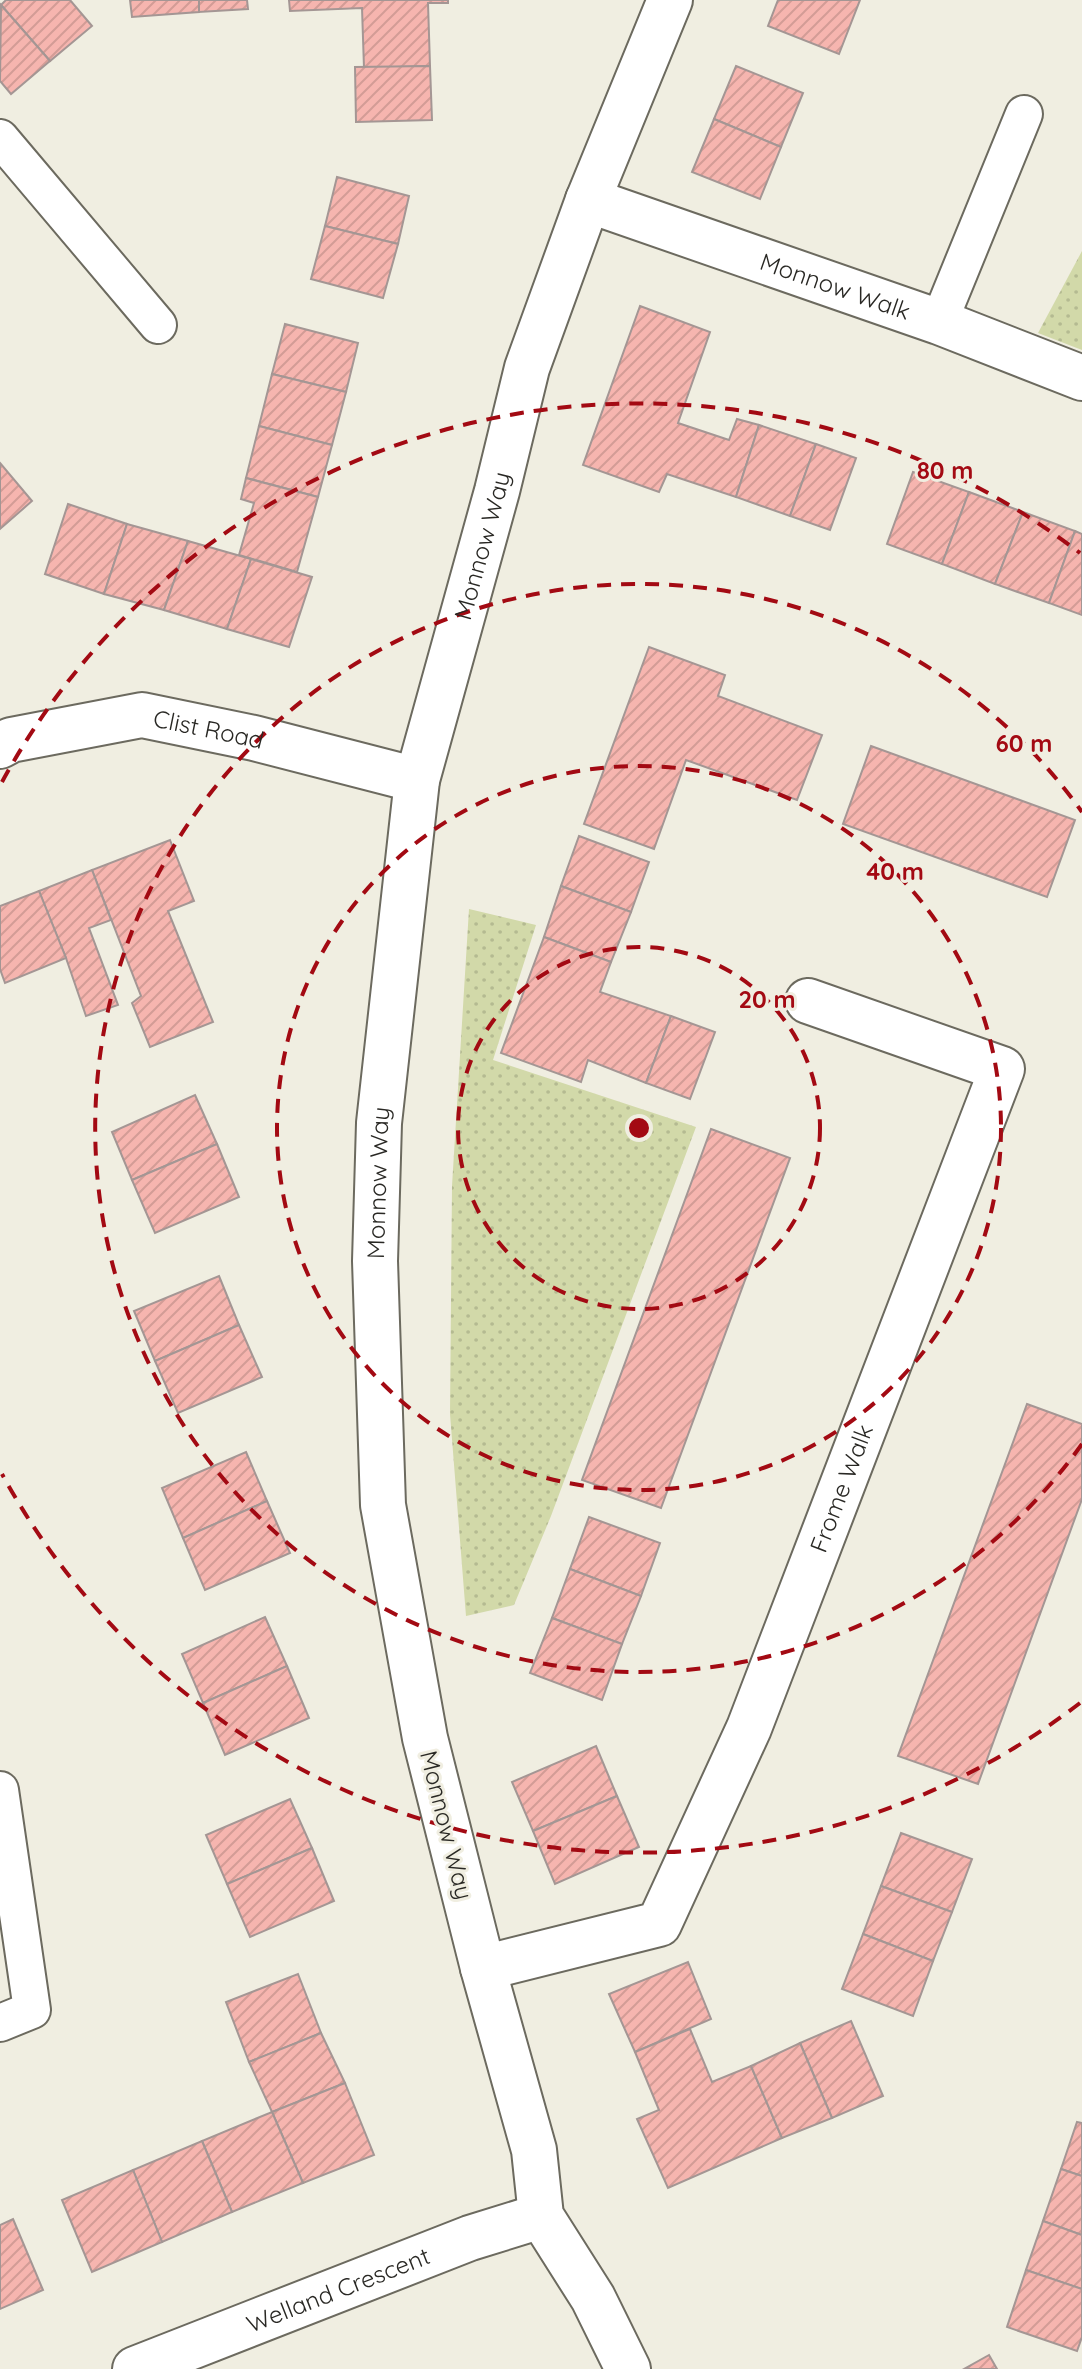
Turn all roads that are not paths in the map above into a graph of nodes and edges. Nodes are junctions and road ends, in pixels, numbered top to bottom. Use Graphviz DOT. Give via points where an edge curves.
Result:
graph roads {
  1 [pos="670,0"];
  2 [pos="1024,114"];
  3 [pos="0,138"];
  4 [pos="588,200"];
  5 [pos="939,322"];
  6 [pos="158,325"];
  7 [pos="1082,378"];
  8 [pos="0,746"];
  9 [pos="417,780"];
  10 [pos="808,1001"];
  11 [pos="0,1790"];
  12 [pos="483,1968"];
  13 [pos="0,2023"];
  14 [pos="541,2216"];
  15 [pos="135,2369"];
  16 [pos="628,2369"];
  1 -- 4 [label="street, Monnow Way"];
  2 -- 5 [label="lane"];
  3 -- 6 [label="lane"];
  4 -- 5 [label="street, Monnow Walk"];
  4 -- 9 [label="street, Monnow Way" via="527,368"];
  5 -- 7 [label="street, Monnow Walk"];
  8 -- 9 [label="street, Clist Road" via="142,715"];
  9 -- 12 [label="street, Monnow Way" via="379,1123 375,1261 383,1505 425,1738"];
  10 -- 12 [label="street, Frome Walk" via="1002,1069 749,1728 659,1924"];
  11 -- 13 [label="lane" via="32,2010"];
  12 -- 14 [label="street, Monnow Way" via="534,2150"];
  14 -- 15 [label="street, Welland Crescent" via="470,2238"];
  14 -- 16 [label="street, Monnow Way" via="593,2298"];
}
